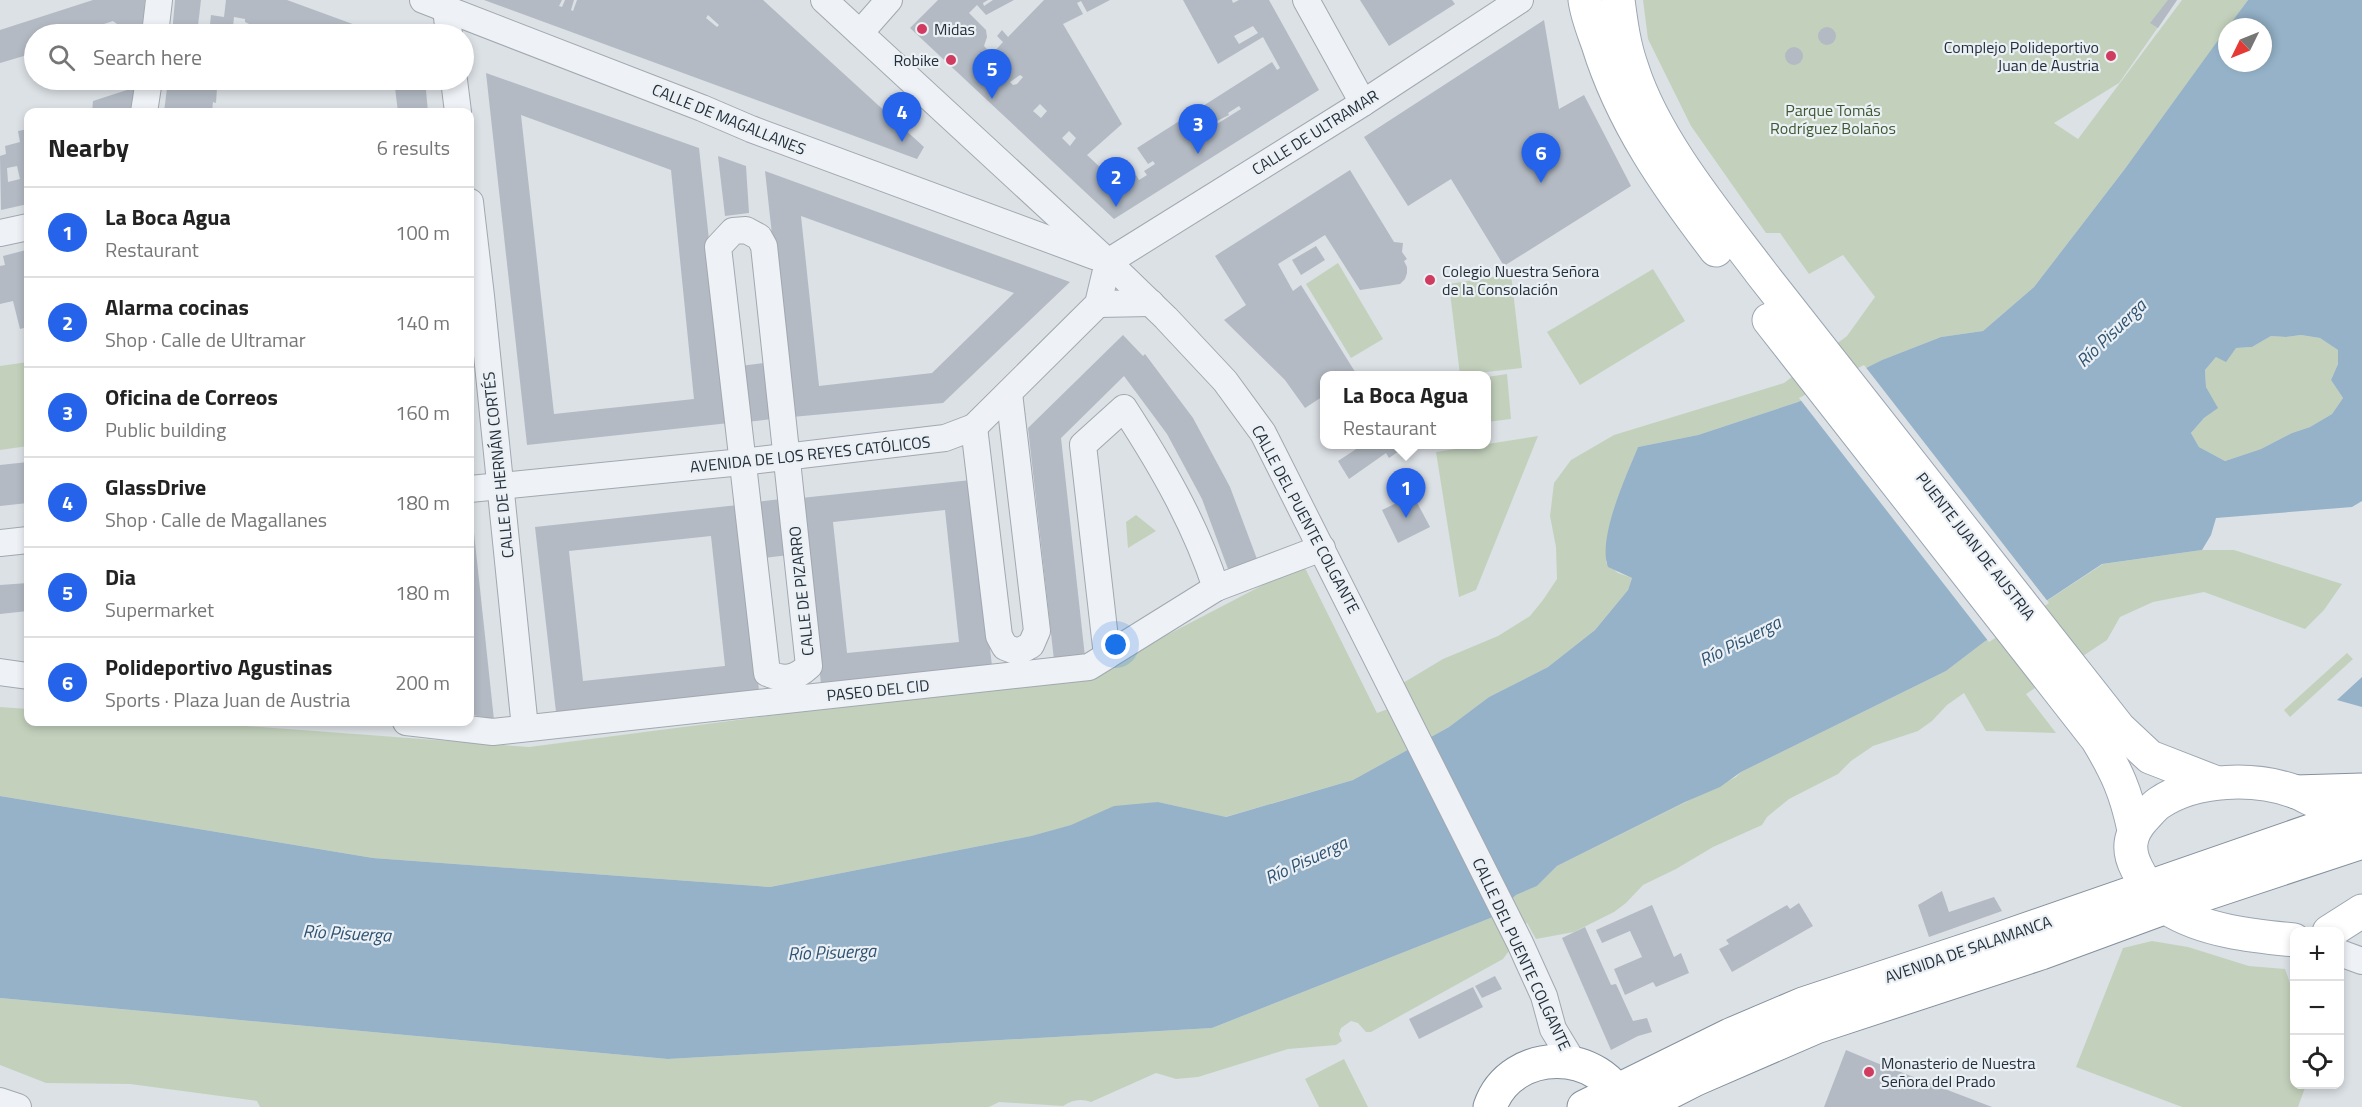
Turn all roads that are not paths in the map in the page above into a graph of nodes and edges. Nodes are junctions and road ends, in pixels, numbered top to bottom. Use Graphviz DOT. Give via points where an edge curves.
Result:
graph roads {
  1 [pos="159,0"];
  2 [pos="824,0"];
  3 [pos="889,0"];
  4 [pos="1306,0"];
  5 [pos="1326,0"];
  6 [pos="1520,0"];
  7 [pos="1618,0"];
  8 [pos="1584,1"];
  9 [pos="434,4"];
  10 [pos="155,24"];
  11 [pos="444,24"];
  12 [pos="860,33"];
  13 [pos="147,90"];
  14 [pos="455,90"];
  15 [pos="1370,98"];
  16 [pos="144,108"];
  17 [pos="458,108"];
  18 [pos="1048,207"];
  19 [pos="24,228"];
  20 [pos="0,233"];
  21 [pos="1036,235"];
  22 [pos="474,236"];
  23 [pos="1108,262"];
  24 [pos="1753,281"];
  25 [pos="1151,303"];
  26 [pos="1098,304"];
  27 [pos="1009,393"];
  28 [pos="974,427"];
  29 [pos="787,456"];
  30 [pos="742,462"];
  31 [pos="499,486"];
  32 [pos="474,489"];
  33 [pos="24,540"];
  34 [pos="0,543"];
  35 [pos="1322,548"];
  36 [pos="1216,588"];
  37 [pos="1107,656"];
  38 [pos="0,672"];
  39 [pos="24,675"];
  40 [pos="2095,717"];
  41 [pos="441,726"];
  42 [pos="525,729"];
  43 [pos="2217,783"];
  44 [pos="2359,819"];
  45 [pos="2134,830"];
  46 [pos="2156,897"];
  47 [pos="2362,910"];
  48 [pos="2336,927"];
  49 [pos="2290,939"];
  50 [pos="2344,954"];
  51 [pos="2362,961"];
  52 [pos="1573,1062"];
  53 [pos="0,1101"];
  54 [pos="1628,1102"];
  55 [pos="18,1107"];
  56 [pos="1490,1107"];
  57 [pos="1584,1107"];
  1 -- 10 [label="street"];
  2 -- 12 [label="street, CALLE DEL PUENTE COLGANTE"];
  3 -- 12 [label="street"];
  4 -- 15 [label="street"];
  5 -- 15 [label="street"];
  6 -- 15 [label="street, CALLE DE ULTRAMAR"];
  7 -- 24 [label="main road" via="1632,68 1662,134 1711,206"];
  8 -- 24 [label="main road" via="1608,77 1652,163"];
  9 -- 11 [label="street"];
  9 -- 21 [label="street, CALLE DE MAGALLANES" via="751,129"];
  12 -- 18 [label="street, CALLE DEL PUENTE COLGANTE"];
  13 -- 16 [label="street"];
  14 -- 17 [label="street"];
  15 -- 23 [label="street, CALLE DE ULTRAMAR"];
  18 -- 21 [label="street" via="1048,224"];
  18 -- 23 [label="street, CALLE DEL PUENTE COLGANTE"];
  19 -- 20 [label="street"];
  21 -- 23 [label="street, CALLE DE MAGALLANES"];
  22 -- 31 [label="street, CALLE DE HERNÁN CORTÉS"];
  23 -- 25 [label="street, CALLE DEL PUENTE COLGANTE"];
  23 -- 26 [label="street"];
  24 -- 40 [label="main road, PUENTE JUAN DE AUSTRIA"];
  25 -- 26 [label="street"];
  25 -- 35 [label="street, CALLE DEL PUENTE COLGANTE" via="1225,381 1263,432"];
  26 -- 27 [label="street, AVENIDA DE LOS REYES CATÓLICOS"];
  27 -- 28 [label="street, AVENIDA DE LOS REYES CATÓLICOS"];
  27 -- 28 [label="street" via="1037,631 1031,645 1018,652 1005,647 999,636"];
  28 -- 29 [label="street, AVENIDA DE LOS REYES CATÓLICOS" via="945,438 914,443"];
  29 -- 30 [label="street, AVENIDA DE LOS REYES CATÓLICOS"];
  29 -- 30 [label="street, CALLE DE PIZARRO" via="809,666 793,678 767,673"];
  29 -- 30 [label="street, CALLE DE PIZARRO" via="764,246 759,237 746,230 733,231 718,247"];
  30 -- 31 [label="street, AVENIDA DE LOS REYES CATÓLICOS"];
  31 -- 32 [label="street, AVENIDA DE LOS REYES CATÓLICOS"];
  31 -- 42 [label="street, CALLE DE HERNÁN CORTÉS"];
  33 -- 34 [label="street"];
  35 -- 36 [label="street, PASEO DEL CID"];
  35 -- 52 [label="street, CALLE DEL PUENTE COLGANTE" via="1520,943 1545,996 1553,1029"];
  36 -- 37 [label="street, PASEO DEL CID"];
  36 -- 37 [label="street" via="1184,508 1124,408 1083,445"];
  37 -- 42 [label="street, PASEO DEL CID" via="1089,667"];
  38 -- 39 [label="street"];
  40 -- 43 [label="main road, PUENTE JUAN DE AUSTRIA" via="2119,728 2150,757"];
  40 -- 45 [label="main road, PUENTE JUAN DE AUSTRIA" via="2097,738 2127,795"];
  41 -- 42 [label="street, PASEO DEL CID" via="493,732"];
  43 -- 44 [label="main road" via="2273,786"];
  43 -- 45 [label="main road" via="2181,791 2157,803"];
  44 -- 46 [label="main road, AVENIDA DE SALAMANCA"];
  45 -- 46 [label="main road, PUENTE JUAN DE AUSTRIA" via="2131,857"];
  46 -- 49 [label="main road" via="2193,920 2233,932"];
  46 -- 54 [label="main road, AVENIDA DE SALAMANCA" via="2041,953 1816,1027 1696,1079"];
  47 -- 48 [label="main road"];
  50 -- 51 [label="street"];
  52 -- 54 [label="main road" via="1604,1078"];
  52 -- 56 [label="main road" via="1545,1062 1518,1072 1503,1084"];
  53 -- 55 [label="street"];
  54 -- 57 [label="main road, AVENIDA DE SALAMANCA"];
}
